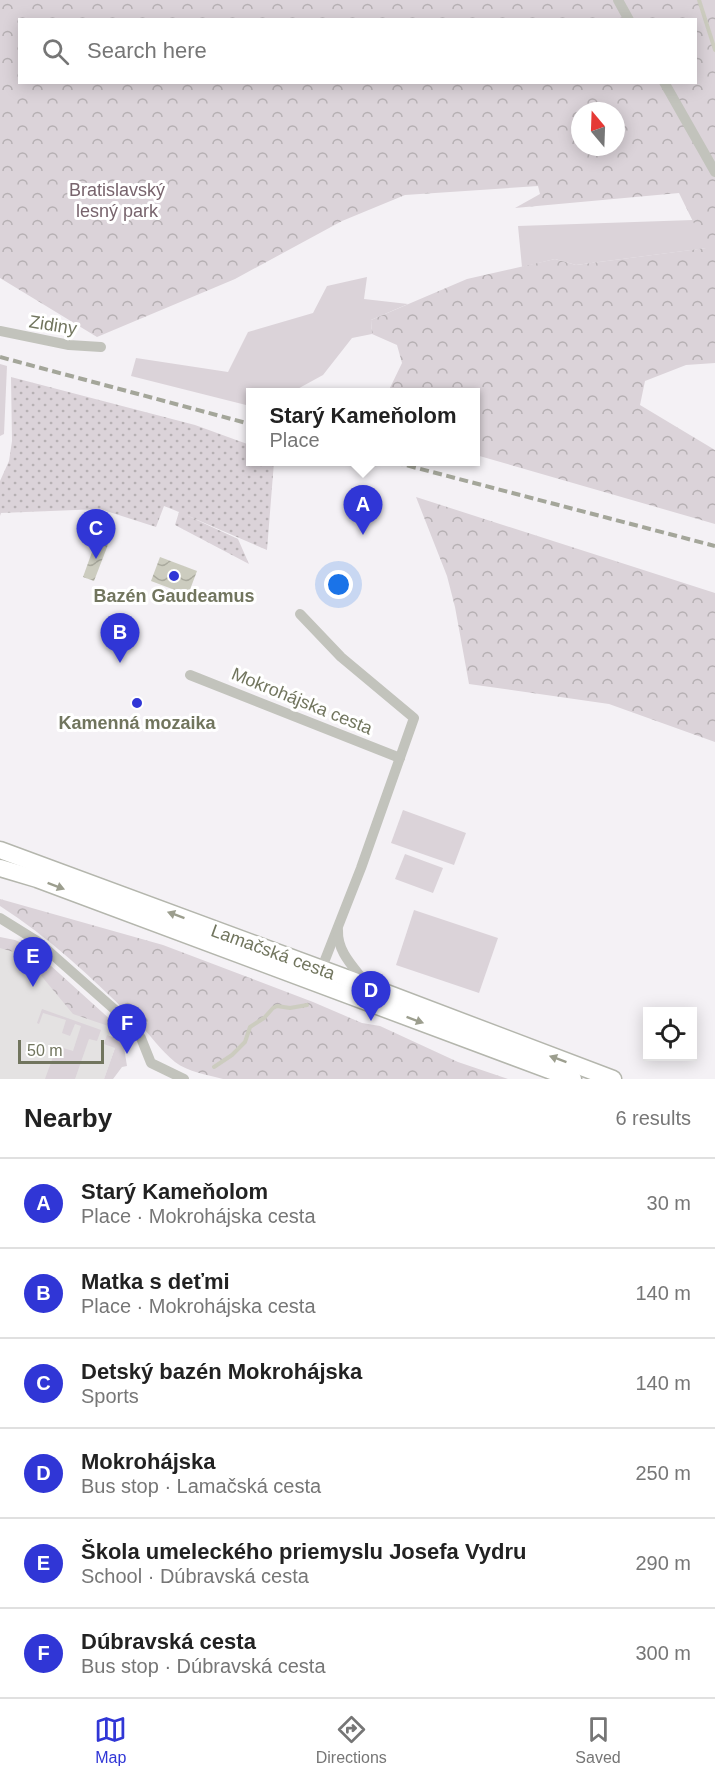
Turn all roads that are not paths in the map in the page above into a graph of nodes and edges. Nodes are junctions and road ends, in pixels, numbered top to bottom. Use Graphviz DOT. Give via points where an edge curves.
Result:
graph roads {
  1 [pos="618,0"];
  2 [pos="628,18"];
  3 [pos="665,84"];
  4 [pos="715,172"];
  5 [pos="0,331"];
  6 [pos="100,347"];
  7 [pos="300,614"];
  8 [pos="190,675"];
  9 [pos="400,758"];
  10 [pos="0,850"];
  11 [pos="0,868"];
  12 [pos="0,918"];
  13 [pos="338,928"];
  14 [pos="322,978"];
  15 [pos="368,986"];
  16 [pos="184,1079"];
  17 [pos="573,1079"];
  18 [pos="613,1079"];
  1 -- 2 [label="street"];
  3 -- 4 [label="street"];
  5 -- 6 [label="street, Zidiny"];
  7 -- 9 [label="street, Mokrohájska cesta" via="341,657 414,718"];
  8 -- 9 [label="street, Mokrohájska cesta"];
  9 -- 13 [label="street, Mokrohájska cesta"];
  14 -- 10 [label="main road, Lamačská cesta, one-way"];
  11 -- 14 [label="main road, Lamačská cesta, one-way"];
  12 -- 16 [label="street" via="51,953 114,1009 141,1038 151,1063"];
  13 -- 14 [label="street, Mokrohájska cesta"];
  13 -- 15 [label="street" via="343,953"];
  14 -- 15 [label="main road, Lamačská cesta"];
  14 -- 17 [label="main road, Lamačská cesta, one-way"];
  18 -- 15 [label="main road, Lamačská cesta, one-way"];
}
